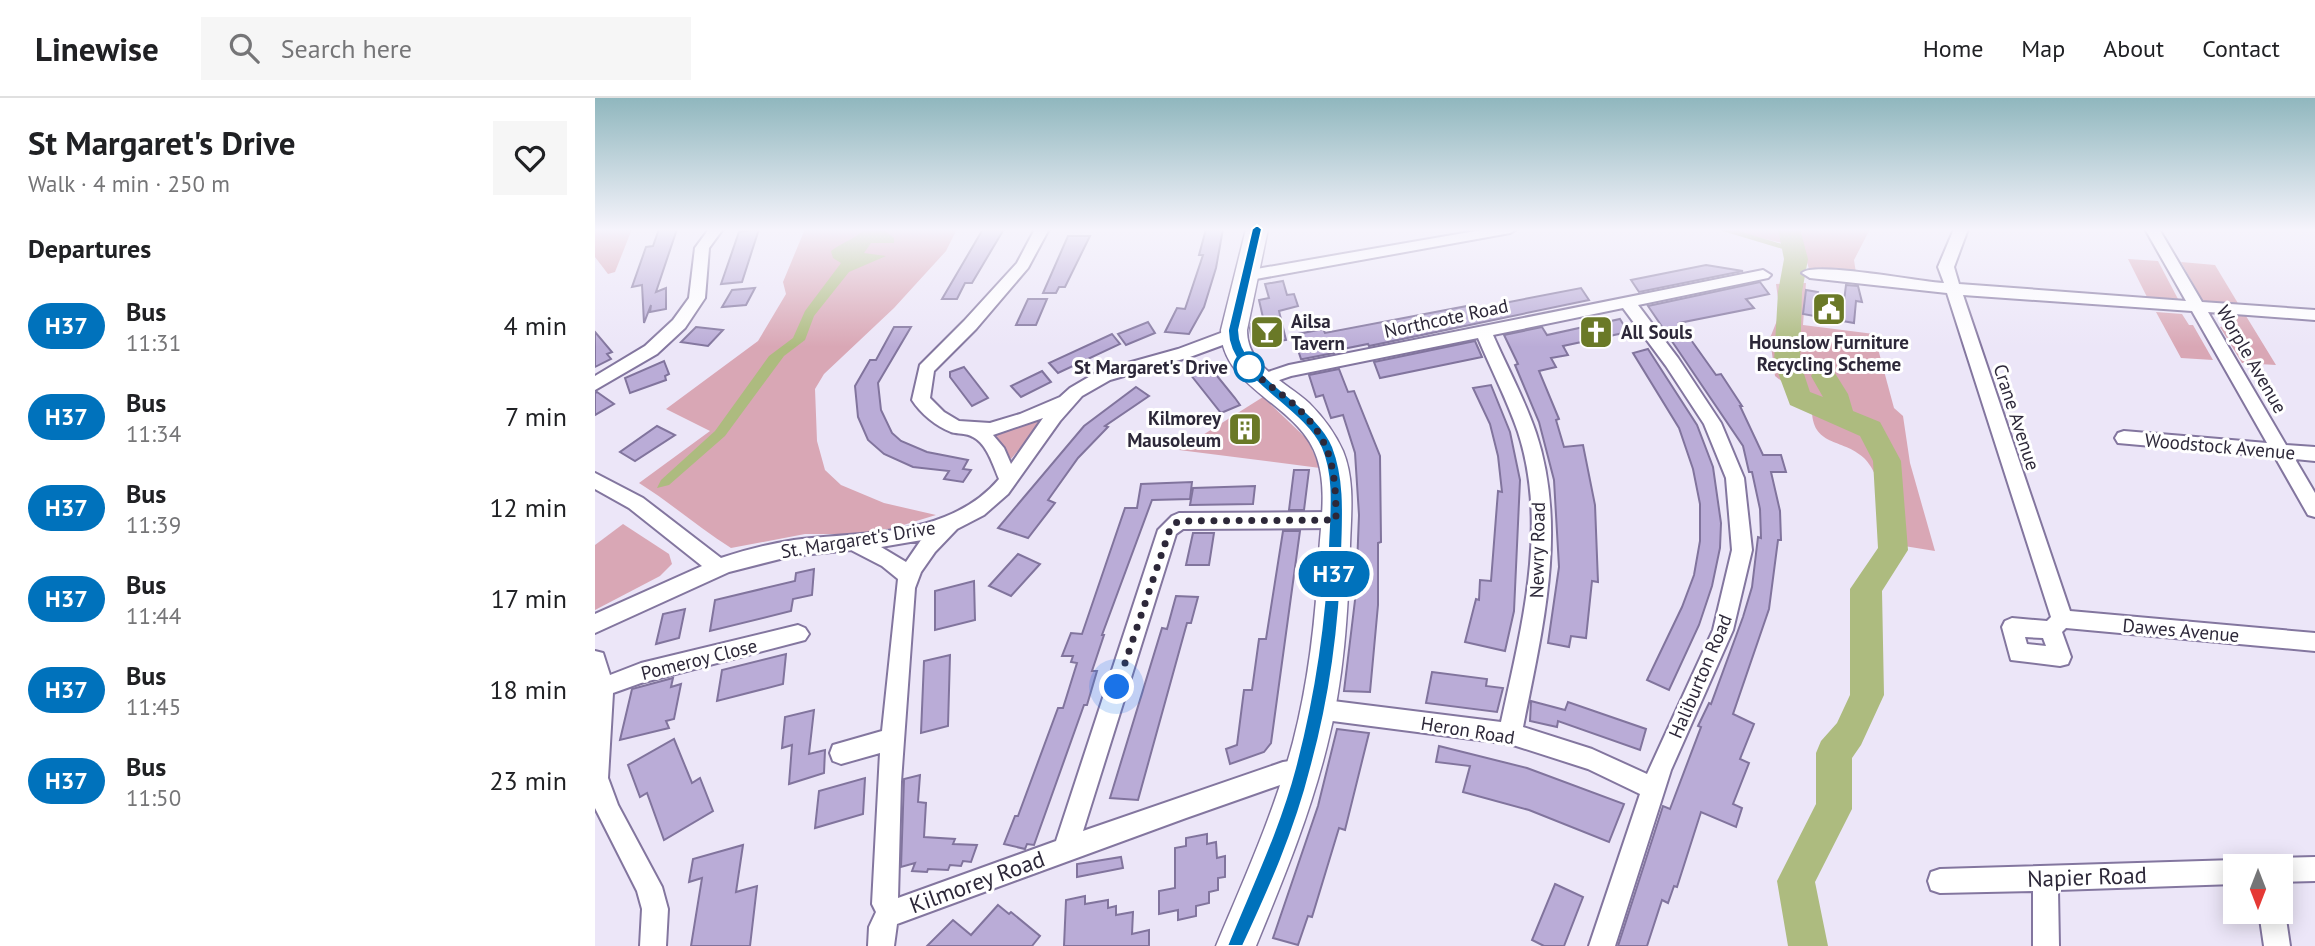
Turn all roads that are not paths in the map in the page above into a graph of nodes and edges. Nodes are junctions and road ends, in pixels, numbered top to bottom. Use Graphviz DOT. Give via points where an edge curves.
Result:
graph roads {
  1 [pos="700,269"];
  2 [pos="1020,269"];
  3 [pos="1247,269"];
  4 [pos="1287,269"];
  5 [pos="1948,269"];
  6 [pos="2176,269"];
  7 [pos="1810,273"];
  8 [pos="1763,275"];
  9 [pos="1245,276"];
  10 [pos="1953,290"];
  11 [pos="1627,302"];
  12 [pos="2198,307"];
  13 [pos="2315,315"];
  14 [pos="1483,332"];
  15 [pos="1233,335"];
  16 [pos="1262,380"];
  17 [pos="595,384"];
  18 [pos="1066,402"];
  19 [pos="980,433"];
  20 [pos="2124,439"];
  21 [pos="2281,451"];
  22 [pos="2315,454"];
  23 [pos="1008,479"];
  24 [pos="595,480"];
  25 [pos="2315,510"];
  26 [pos="1336,520"];
  27 [pos="949,525"];
  28 [pos="854,543"];
  29 [pos="717,566"];
  30 [pos="908,576"];
  31 [pos="595,624"];
  32 [pos="2057,625"];
  33 [pos="798,635"];
  34 [pos="2315,642"];
  35 [pos="595,660"];
  36 [pos="602,687"];
  37 [pos="1317,709"];
  38 [pos="1510,734"];
  39 [pos="892,739"];
  40 [pos="841,753"];
  41 [pos="1303,770"];
  42 [pos="1653,788"];
  43 [pos="1065,851"];
  44 [pos="2315,869"];
  45 [pos="2293,870"];
  46 [pos="2223,872"];
  47 [pos="2045,879"];
  48 [pos="1940,881"];
  49 [pos="890,910"];
  50 [pos="2274,924"];
  51 [pos="653,946"];
  52 [pos="881,946"];
  53 [pos="1236,946"];
  54 [pos="1602,946"];
  55 [pos="2046,946"];
  56 [pos="2277,946"];
  1 -- 17 [label="street" via="697,298 679,324 651,350"];
  2 -- 19 [label="street" via="926,369 921,400 932,414"];
  3 -- 9 [label="main road"];
  4 -- 9 [label="street"];
  5 -- 10 [label="street, Crane Avenue"];
  6 -- 12 [label="street, Worple Avenue"];
  7 -- 10 [label="street"];
  8 -- 11 [label="street, Northcote Road"];
  9 -- 15 [label="main road"];
  10 -- 12 [label="street"];
  10 -- 32 [label="street, Crane Avenue"];
  11 -- 14 [label="street, Northcote Road"];
  11 -- 42 [label="street, Haliburton Road" via="1712,423 1735,478 1742,550 1723,630"];
  12 -- 13 [label="street"];
  12 -- 21 [label="street, Worple Avenue"];
  14 -- 16 [label="street, Northcote Road"];
  14 -- 38 [label="street, Newry Road" via="1527,433 1541,503 1538,598"];
  15 -- 16 [label="main road" via="1242,358"];
  15 -- 18 [label="street, St. Margaret's Drive" via="1095,378"];
  16 -- 26 [label="main road" via="1297,408 1327,447 1336,483"];
  18 -- 19 [label="street"];
  18 -- 23 [label="street, St. Margaret's Drive"];
  19 -- 23 [label="street" via="998,453"];
  20 -- 21 [label="street, Woodstock Avenue"];
  21 -- 22 [label="street, Woodstock Avenue"];
  21 -- 25 [label="street, Worple Avenue"];
  23 -- 27 [label="street, St. Margaret's Drive" via="985,504"];
  24 -- 29 [label="street" via="636,503"];
  26 -- 37 [label="main road"];
  26 -- 43 [label="street" via="1179,521 1168,530"];
  27 -- 28 [label="street, St. Margaret's Drive"];
  27 -- 30 [label="street, Kilmorey Road" via="926,547"];
  28 -- 29 [label="street, St. Margaret's Drive" via="778,551"];
  28 -- 30 [label="street" via="889,560"];
  29 -- 31 [label="street, St. Margaret's Drive"];
  30 -- 39 [label="street, Kilmorey Road"];
  32 -- 34 [label="street, Dawes Avenue"];
  33 -- 36 [label="street, Pomeroy Close" via="641,673"];
  35 -- 36 [label="street"];
  36 -- 51 [label="street" via="596,778 608,811 649,887 655,909"];
  37 -- 38 [label="street, Heron Road"];
  37 -- 41 [label="main road"];
  38 -- 42 [label="street, Heron Road" via="1592,760"];
  39 -- 40 [label="street"];
  39 -- 49 [label="street, Kilmorey Road" via="885,904"];
  41 -- 43 [label="street, Kilmorey Road" via="1186,806"];
  41 -- 53 [label="main road" via="1275,855"];
  42 -- 54 [label="street, Haliburton Road"];
  43 -- 49 [label="street, Kilmorey Road" via="898,911"];
  44 -- 45 [label="street"];
  46 -- 47 [label="street, Napier Road"];
  47 -- 48 [label="street, Napier Road"];
  47 -- 55 [label="street"];
  49 -- 52 [label="street" via="882,927"];
  50 -- 56 [label="street"];
}
